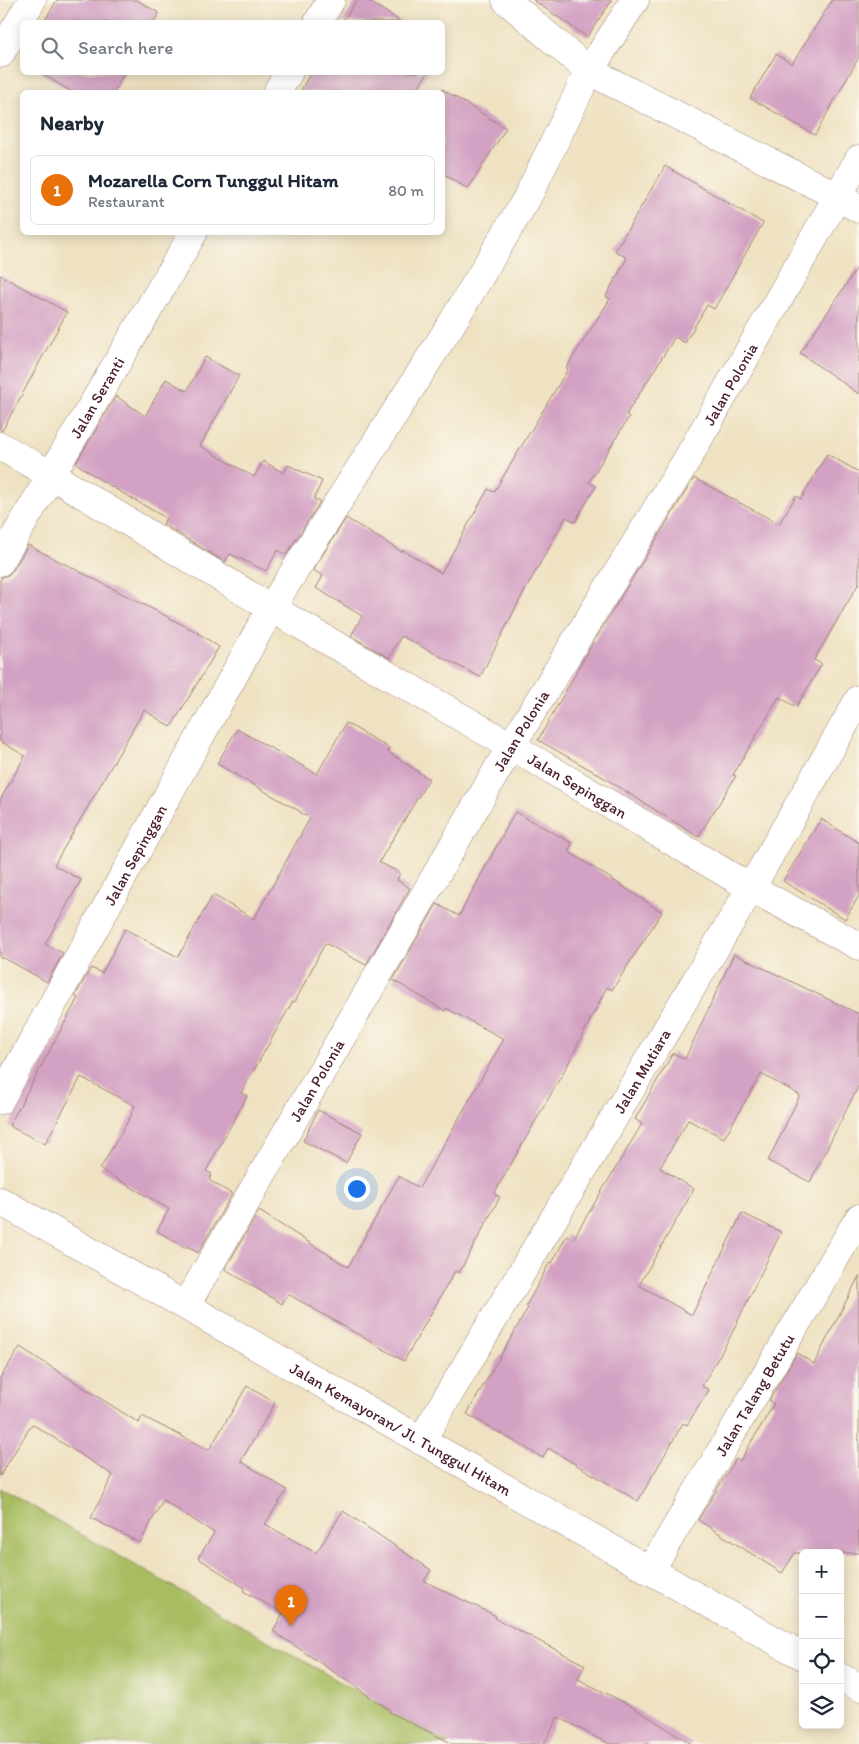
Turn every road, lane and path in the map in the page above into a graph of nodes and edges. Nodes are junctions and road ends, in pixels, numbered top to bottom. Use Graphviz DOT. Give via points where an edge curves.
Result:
graph roads {
  1 [pos="32,0"];
  2 [pos="331,0"];
  3 [pos="506,0"];
  4 [pos="635,0"];
  5 [pos="20,20"];
  6 [pos="20,20"];
  7 [pos="319,20"];
  8 [pos="0,54"];
  9 [pos="590,71"];
  10 [pos="287,75"];
  11 [pos="278,90"];
  12 [pos="859,159"];
  13 [pos="848,203"];
  14 [pos="192,235"];
  15 [pos="0,446"];
  16 [pos="51,475"];
  17 [pos="0,562"];
  18 [pos="271,608"];
  19 [pos="859,700"];
  20 [pos="511,746"];
  21 [pos="751,888"];
  22 [pos="859,946"];
  23 [pos="0,1100"];
  24 [pos="0,1201"];
  25 [pos="859,1218"];
  26 [pos="186,1305"];
  27 [pos="421,1441"];
  28 [pos="650,1571"];
  29 [pos="799,1654"];
  30 [pos="844,1679"];
  31 [pos="859,1688"];
  1 -- 6 [label="street"];
  2 -- 7 [label="street"];
  3 -- 9 [label="street"];
  4 -- 9 [label="street"];
  5 -- 8 [label="street"];
  9 -- 13 [label="street"];
  9 -- 18 [label="street" via="527,198 447,331"];
  10 -- 11 [label="street"];
  12 -- 13 [label="street, Jalan Polonia"];
  13 -- 20 [label="street, Jalan Polonia"];
  14 -- 16 [label="street, Jalan Seranti"];
  15 -- 16 [label="street, Jalan Sepinggan"];
  16 -- 17 [label="street, Jalan Seranti"];
  16 -- 18 [label="street, Jalan Sepinggan"];
  18 -- 20 [label="street, Jalan Sepinggan"];
  18 -- 23 [label="street, Jalan Sepinggan"];
  19 -- 21 [label="street, Jalan Mutiara"];
  20 -- 21 [label="street, Jalan Sepinggan"];
  20 -- 26 [label="street, Jalan Polonia"];
  21 -- 22 [label="street, Jalan Sepinggan"];
  21 -- 27 [label="street, Jalan Mutiara"];
  24 -- 26 [label="street, Jalan Kemayoran/ Jl. Tunggul Hitam"];
  25 -- 28 [label="street, Jalan Talang Betutu"];
  26 -- 27 [label="street, Jalan Kemayoran/ Jl. Tunggul Hitam"];
  27 -- 28 [label="street, Jalan Kemayoran/ Jl. Tunggul Hitam"];
  28 -- 29 [label="street, Jalan Kemayoran/ Jl. Tunggul Hitam"];
  30 -- 31 [label="street"];
}
